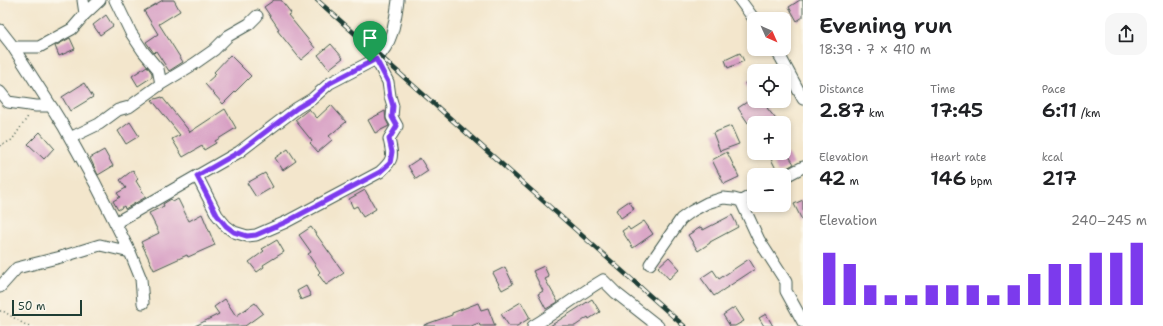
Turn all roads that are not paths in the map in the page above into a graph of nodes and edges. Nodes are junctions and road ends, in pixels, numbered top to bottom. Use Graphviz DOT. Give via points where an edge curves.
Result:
graph roads {
  1 [pos="83,0"];
  2 [pos="100,0"];
  3 [pos="115,0"];
  4 [pos="398,0"];
  5 [pos="740,0"];
  6 [pos="748,12"];
  7 [pos="85,14"];
  8 [pos="257,16"];
  9 [pos="0,30"];
  10 [pos="14,47"];
  11 [pos="780,56"];
  12 [pos="376,59"];
  13 [pos="161,84"];
  14 [pos="0,92"];
  15 [pos="803,99"];
  16 [pos="51,106"];
  17 [pos="70,138"];
  18 [pos="803,167"];
  19 [pos="791,173"];
  20 [pos="197,176"];
  21 [pos="747,198"];
  22 [pos="741,201"];
  23 [pos="115,223"];
  24 [pos="130,252"];
  25 [pos="650,264"];
  26 [pos="0,287"];
  27 [pos="143,303"];
  28 [pos="803,322"];
  29 [pos="533,326"];
  30 [pos="658,326"];
  1 -- 7 [label="street"];
  2 -- 7 [label="street"];
  3 -- 13 [label="street" via="142,51 158,69"];
  4 -- 12 [label="street" via="392,34 384,52"];
  5 -- 6 [label="street"];
  7 -- 10 [label="street" via="72,29 39,47"];
  8 -- 13 [label="street" via="249,24 228,36 214,50"];
  9 -- 10 [label="street"];
  10 -- 16 [label="street"];
  11 -- 15 [label="street"];
  12 -- 20 [label="street" via="330,83 239,152"];
  12 -- 20 [label="street" via="388,82 393,106 392,117 397,126 389,139 392,152 390,163 380,172 286,222 256,235 247,236 226,226 217,215"];
  13 -- 17 [label="street" via="130,107 118,110 99,124"];
  14 -- 16 [label="street" via="8,102"];
  16 -- 17 [label="street"];
  17 -- 23 [label="street"];
  18 -- 19 [label="street"];
  20 -- 23 [label="street"];
  21 -- 22 [label="street"];
  22 -- 25 [label="street" via="723,198 692,211 681,219"];
  22 -- 28 [label="street" via="760,240 786,282 786,291"];
  23 -- 24 [label="street"];
  24 -- 26 [label="street" via="100,245 17,268"];
  24 -- 27 [label="street" via="141,279"];
  29 -- 30 [label="street" via="603,280"];
}
